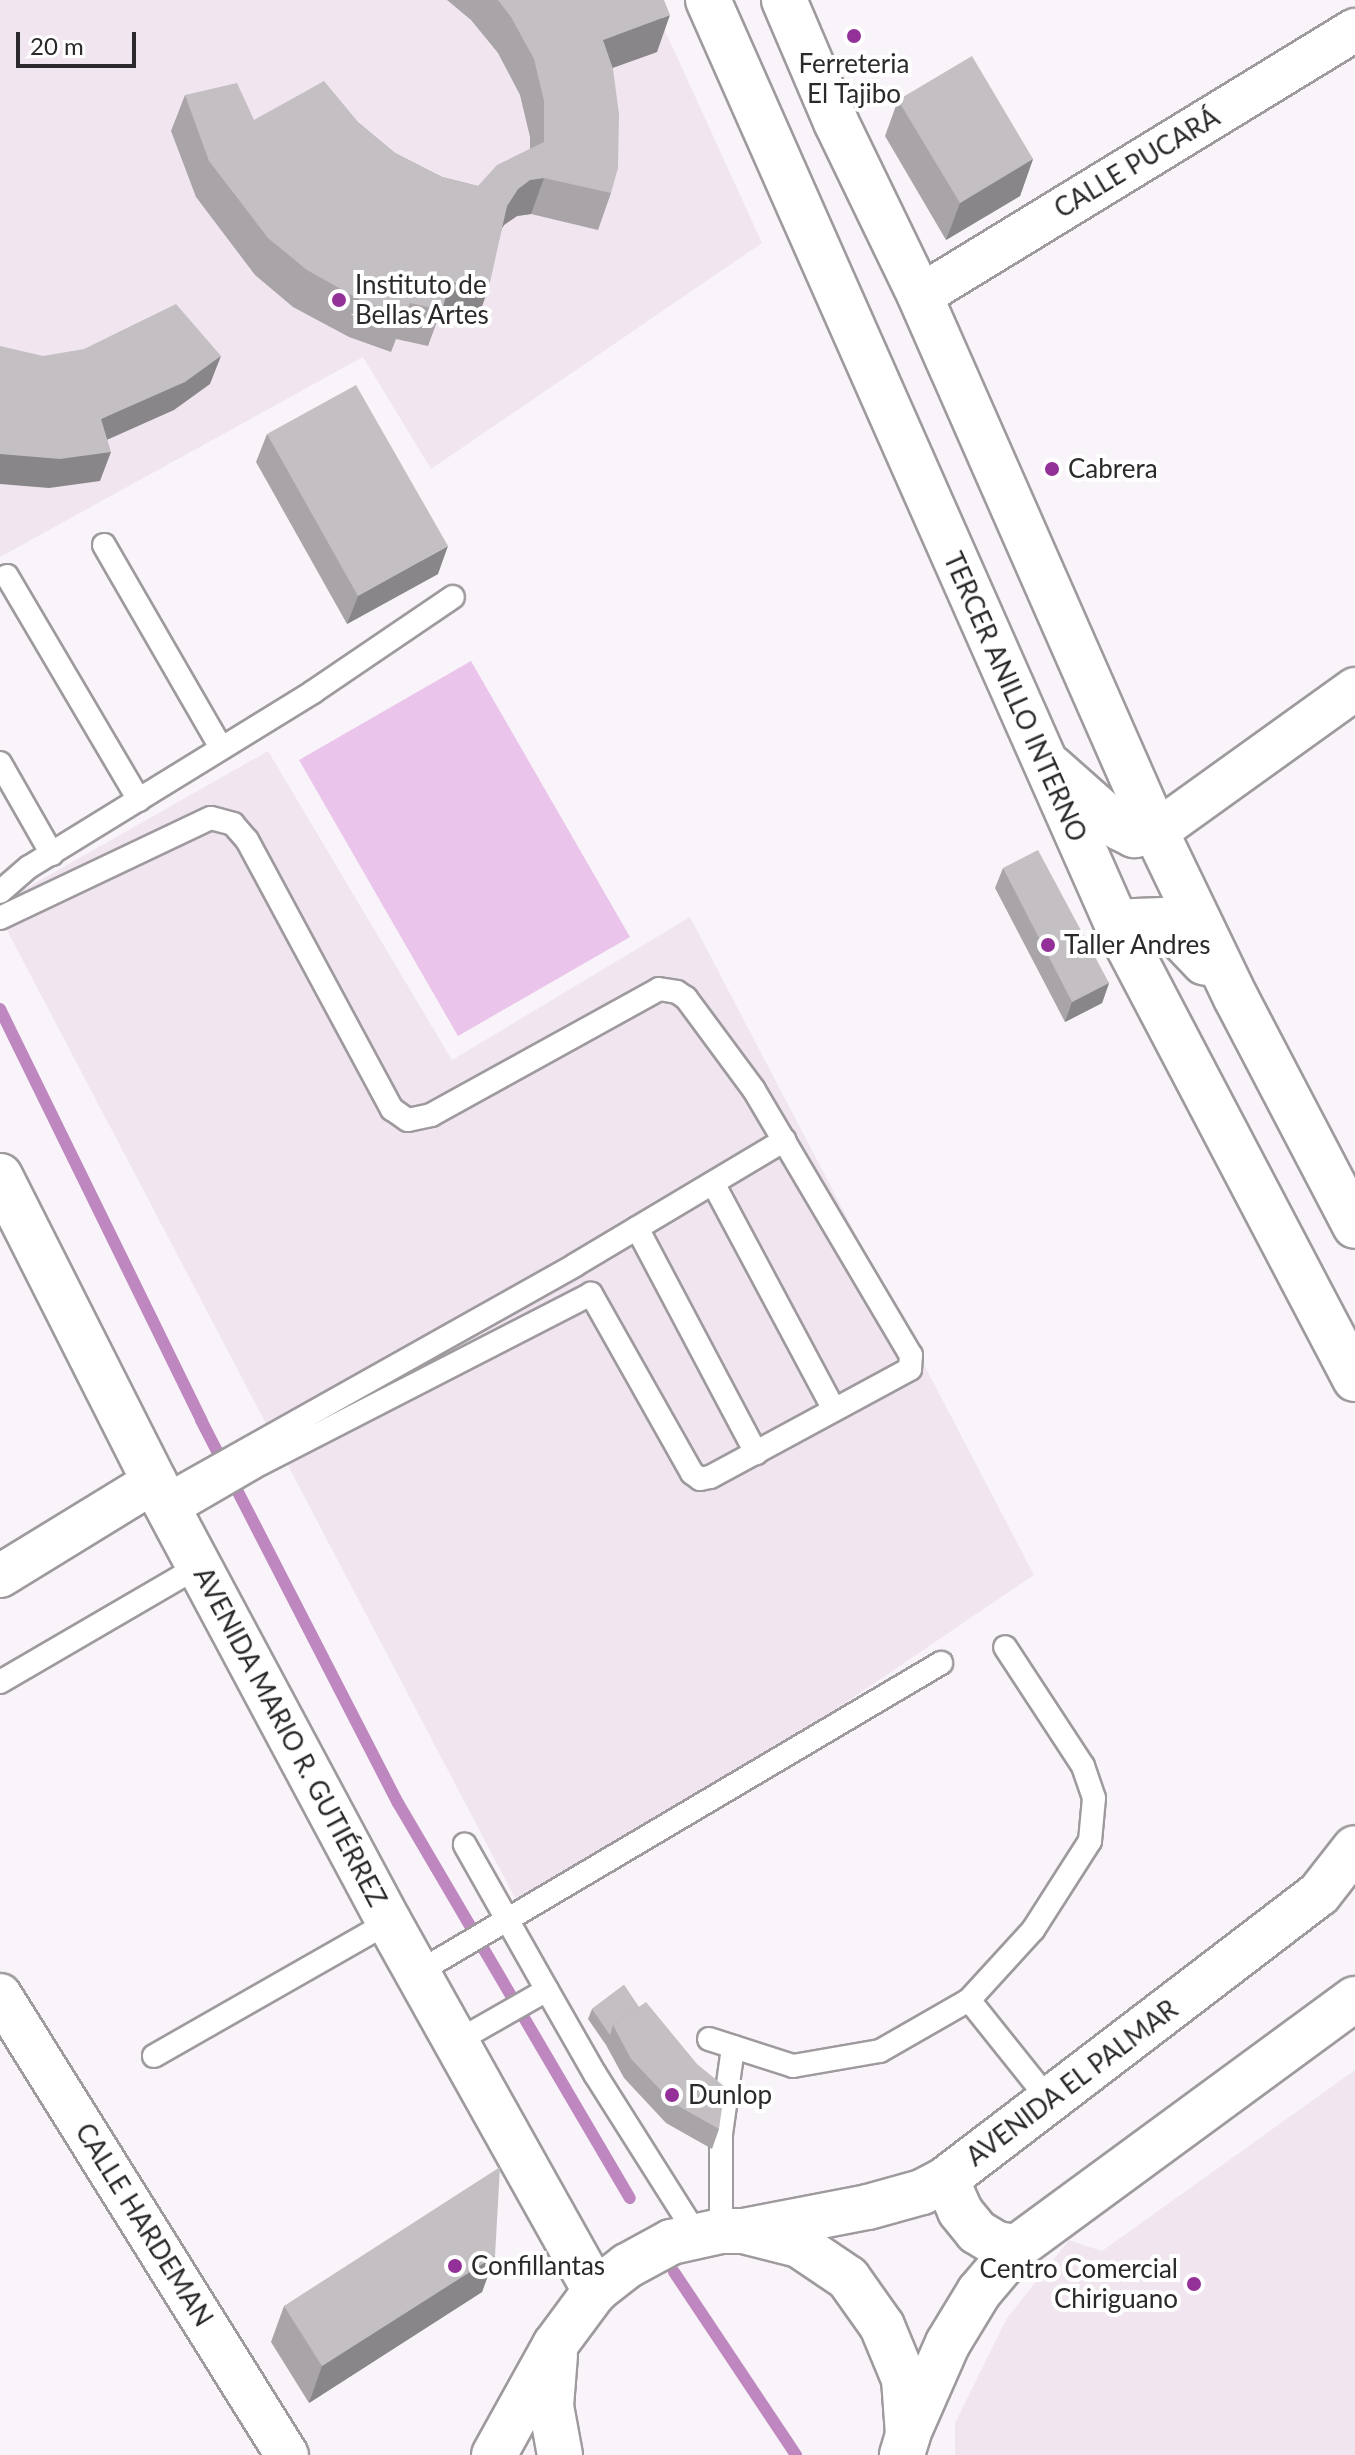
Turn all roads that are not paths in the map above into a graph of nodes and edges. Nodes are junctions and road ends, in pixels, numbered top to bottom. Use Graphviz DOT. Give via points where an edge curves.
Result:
graph roads {
  1 [pos="708,0"];
  2 [pos="770,0"];
  3 [pos="784,0"];
  4 [pos="1355,30"];
  5 [pos="836,122"];
  6 [pos="920,296"];
  7 [pos="104,545"];
  8 [pos="7,576"];
  9 [pos="453,597"];
  10 [pos="1355,689"];
  11 [pos="221,748"];
  12 [pos="1040,757"];
  13 [pos="0,763"];
  14 [pos="139,800"];
  15 [pos="1156,832"];
  16 [pos="52,854"];
  17 [pos="0,892"];
  18 [pos="0,918"];
  19 [pos="1120,931"];
  20 [pos="1236,998"];
  21 [pos="785,1140"];
  22 [pos="0,1176"];
  23 [pos="713,1183"];
  24 [pos="1355,1226"];
  25 [pos="637,1228"];
  26 [pos="575,1265"];
  27 [pos="1307,1293"];
  28 [pos="591,1294"];
  29 [pos="1355,1339"];
  30 [pos="1355,1379"];
  31 [pos="834,1410"];
  32 [pos="756,1453"];
  33 [pos="247,1459"];
  34 [pos="172,1497"];
  35 [pos="199,1566"];
  36 [pos="0,1576"];
  37 [pos="1005,1647"];
  38 [pos="941,1663"];
  39 [pos="0,1682"];
  40 [pos="465,1845"];
  41 [pos="1355,1848"];
  42 [pos="1337,1897"];
  43 [pos="389,1922"];
  44 [pos="500,1924"];
  45 [pos="426,1967"];
  46 [pos="0,1995"];
  47 [pos="539,1995"];
  48 [pos="1355,1999"];
  49 [pos="969,2000"];
  50 [pos="471,2033"];
  51 [pos="709,2039"];
  52 [pos="733,2047"];
  53 [pos="154,2056"];
  54 [pos="1050,2101"];
  55 [pos="946,2179"];
  56 [pos="720,2232"];
  57 [pos="1017,2247"];
  58 [pos="595,2291"];
  59 [pos="555,2345"];
  60 [pos="905,2445"];
  61 [pos="287,2455"];
  62 [pos="494,2455"];
  63 [pos="560,2455"];
  1 -- 12 [label="street, TERCER ANILLO INTERNO"];
  2 -- 5 [label="street"];
  3 -- 5 [label="street"];
  4 -- 6 [label="street, CALLE PUCARÁ"];
  5 -- 6 [label="street"];
  6 -- 15 [label="street"];
  7 -- 11 [label="lane"];
  8 -- 14 [label="lane"];
  9 -- 11 [label="lane"];
  10 -- 15 [label="street"];
  11 -- 14 [label="lane"];
  12 -- 15 [label="street" via="1120,828 1134,835"];
  12 -- 19 [label="street, TERCER ANILLO INTERNO"];
  13 -- 16 [label="lane"];
  14 -- 16 [label="lane"];
  15 -- 20 [label="street"];
  16 -- 17 [label="lane"];
  18 -- 21 [label="lane" via="211,818 233,824 247,840 392,1109 408,1120 431,1115 659,989 686,998"];
  19 -- 20 [label="street" via="1135,921 1164,920"];
  19 -- 27 [label="street, TERCER ANILLO INTERNO"];
  20 -- 24 [label="street"];
  21 -- 23 [label="lane"];
  21 -- 31 [label="lane" via="913,1364"];
  22 -- 34 [label="street, AVENIDA MARIO R. GUTIÉRREZ"];
  23 -- 25 [label="lane"];
  23 -- 31 [label="lane"];
  25 -- 26 [label="lane"];
  25 -- 32 [label="lane"];
  26 -- 28 [label="lane"];
  26 -- 33 [label="lane"];
  27 -- 29 [label="street"];
  27 -- 30 [label="street, TERCER ANILLO INTERNO"];
  28 -- 32 [label="lane" via="692,1473 700,1479 710,1477"];
  28 -- 33 [label="lane"];
  31 -- 32 [label="lane"];
  33 -- 34 [label="lane"];
  34 -- 35 [label="street, AVENIDA MARIO R. GUTIÉRREZ"];
  34 -- 36 [label="street"];
  35 -- 39 [label="lane"];
  35 -- 43 [label="street, AVENIDA MARIO R. GUTIÉRREZ"];
  37 -- 49 [label="lane" via="1083,1766 1094,1798 1090,1841 1033,1930"];
  38 -- 44 [label="lane"];
  40 -- 44 [label="lane"];
  41 -- 42 [label="street, AVENIDA EL PALMAR"];
  42 -- 54 [label="street, AVENIDA EL PALMAR"];
  43 -- 45 [label="street, AVENIDA MARIO R. GUTIÉRREZ"];
  43 -- 53 [label="lane"];
  44 -- 45 [label="lane"];
  44 -- 47 [label="lane"];
  45 -- 50 [label="street, AVENIDA MARIO R. GUTIÉRREZ"];
  46 -- 61 [label="street, CALLE HARDEMAN"];
  47 -- 50 [label="lane"];
  47 -- 56 [label="lane"];
  48 -- 57 [label="street"];
  49 -- 52 [label="lane" via="880,2051 793,2066"];
  49 -- 54 [label="lane"];
  50 -- 58 [label="street, AVENIDA MARIO R. GUTIÉRREZ"];
  51 -- 52 [label="lane"];
  52 -- 56 [label="lane" via="721,2134"];
  54 -- 55 [label="street, AVENIDA EL PALMAR"];
  55 -- 56 [label="street, AVENIDA EL PALMAR" via="922,2192 868,2207"];
  55 -- 57 [label="street" via="960,2211 977,2232 997,2244"];
  56 -- 58 [label="street, AVENIDA EL PALMAR" via="671,2242"];
  56 -- 60 [label="street" via="799,2245 848,2278 882,2326 904,2379"];
  57 -- 60 [label="street" via="979,2292 948,2343"];
  58 -- 59 [label="street, AVENIDA EL PALMAR"];
  59 -- 62 [label="street"];
  59 -- 63 [label="street" via="551,2406"];
}
